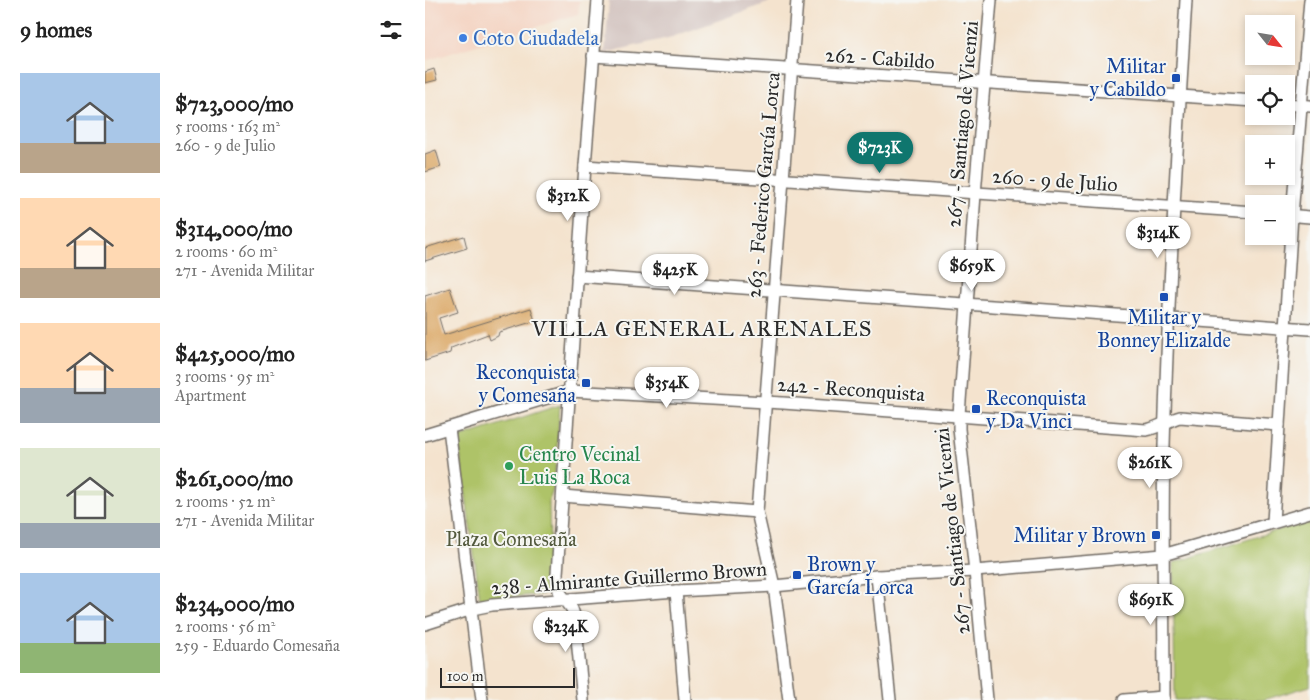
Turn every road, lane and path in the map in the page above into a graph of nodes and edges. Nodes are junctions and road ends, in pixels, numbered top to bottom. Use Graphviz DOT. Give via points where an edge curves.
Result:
graph roads {
  1 [pos="598,0"];
  2 [pos="797,0"];
  3 [pos="991,0"];
  4 [pos="1186,0"];
  5 [pos="1310,0"];
  6 [pos="593,56"];
  7 [pos="791,71"];
  8 [pos="984,84"];
  9 [pos="1180,96"];
  10 [pos="1245,101"];
  11 [pos="1306,106"];
  12 [pos="585,166"];
  13 [pos="783,179"];
  14 [pos="975,194"];
  15 [pos="1292,195"];
  16 [pos="1175,207"];
  17 [pos="1245,211"];
  18 [pos="1295,215"];
  19 [pos="1310,216"];
  20 [pos="1288,245"];
  21 [pos="577,276"];
  22 [pos="774,290"];
  23 [pos="967,305"];
  24 [pos="1168,319"];
  25 [pos="1285,327"];
  26 [pos="1310,328"];
  27 [pos="570,390"];
  28 [pos="766,402"];
  29 [pos="959,416"];
  30 [pos="1165,424"];
  31 [pos="1279,425"];
  32 [pos="449,428"];
  33 [pos="425,435"];
  34 [pos="563,496"];
  35 [pos="757,512"];
  36 [pos="1310,512"];
  37 [pos="1273,522"];
  38 [pos="1163,555"];
  39 [pos="975,570"];
  40 [pos="877,576"];
  41 [pos="774,586"];
  42 [pos="676,591"];
  43 [pos="565,600"];
  44 [pos="472,609"];
  45 [pos="425,624"];
  46 [pos="1164,698"];
  47 [pos="482,700"];
  48 [pos="583,700"];
  49 [pos="685,700"];
  50 [pos="789,700"];
  51 [pos="890,700"];
  52 [pos="987,700"];
  53 [pos="1124,700"];
  1 -- 6 [label="street"];
  2 -- 7 [label="street, 263 - Federico García Lorca"];
  3 -- 8 [label="street, 267 - Santiago de Vicenzi"];
  4 -- 9 [label="street"];
  5 -- 11 [label="street"];
  6 -- 7 [label="street, 262 - Cabildo"];
  6 -- 12 [label="street"];
  7 -- 8 [label="street, 262 - Cabildo"];
  7 -- 13 [label="street, 263 - Federico García Lorca"];
  8 -- 9 [label="street, 262 - Cabildo"];
  8 -- 14 [label="street, 267 - Santiago de Vicenzi"];
  9 -- 10 [label="street, 262 - Cabildo"];
  9 -- 16 [label="street"];
  11 -- 15 [label="street"];
  12 -- 13 [label="street, 260 - 9 de Julio"];
  12 -- 21 [label="street"];
  13 -- 14 [label="street, 260 - 9 de Julio"];
  13 -- 22 [label="street, 263 - Federico García Lorca"];
  14 -- 16 [label="street, 260 - 9 de Julio"];
  14 -- 23 [label="street, 267 - Santiago de Vicenzi"];
  16 -- 17 [label="street, 260 - 9 de Julio"];
  16 -- 24 [label="street"];
  18 -- 19 [label="street"];
  20 -- 25 [label="street"];
  21 -- 22 [label="street"];
  21 -- 27 [label="street"];
  22 -- 23 [label="street"];
  22 -- 28 [label="street, 263 - Federico García Lorca"];
  23 -- 24 [label="street"];
  23 -- 29 [label="street, 267 - Santiago de Vicenzi"];
  24 -- 25 [label="street"];
  24 -- 30 [label="street"];
  25 -- 26 [label="street"];
  25 -- 31 [label="street"];
  27 -- 28 [label="street, 242 - Reconquista"];
  27 -- 32 [label="street, 242 - Reconquista"];
  27 -- 34 [label="street"];
  28 -- 29 [label="street, 242 - Reconquista"];
  28 -- 35 [label="street, 263 - Federico García Lorca"];
  29 -- 30 [label="street, 242 - Reconquista" via="1146,430"];
  29 -- 39 [label="street, 267 - Santiago de Vicenzi"];
  30 -- 31 [label="street, 242 - Reconquista" via="1180,417"];
  30 -- 38 [label="street"];
  31 -- 37 [label="street"];
  32 -- 33 [label="street, 242 - Reconquista"];
  32 -- 44 [label="street"];
  34 -- 35 [label="street"];
  34 -- 43 [label="street" via="557,574 559,591"];
  35 -- 41 [label="street, 263 - Federico García Lorca"];
  36 -- 37 [label="street, 238 - Almirante Guillermo Brown"];
  37 -- 38 [label="street, 238 - Almirante Guillermo Brown"];
  38 -- 39 [label="street, 238 - Almirante Guillermo Brown"];
  38 -- 46 [label="street"];
  39 -- 40 [label="street, 238 - Almirante Guillermo Brown"];
  39 -- 52 [label="street, 267 - Santiago de Vicenzi"];
  40 -- 41 [label="street, 238 - Almirante Guillermo Brown"];
  40 -- 51 [label="street"];
  41 -- 42 [label="street, 238 - Almirante Guillermo Brown"];
  41 -- 50 [label="street, 263 - Federico García Lorca"];
  42 -- 43 [label="street, 238 - Almirante Guillermo Brown"];
  42 -- 49 [label="street"];
  43 -- 44 [label="street, 238 - Almirante Guillermo Brown"];
  43 -- 48 [label="street" via="575,618"];
  44 -- 45 [label="street, 238 - Almirante Guillermo Brown"];
  44 -- 47 [label="street"];
  46 -- 53 [label="street"];
}
